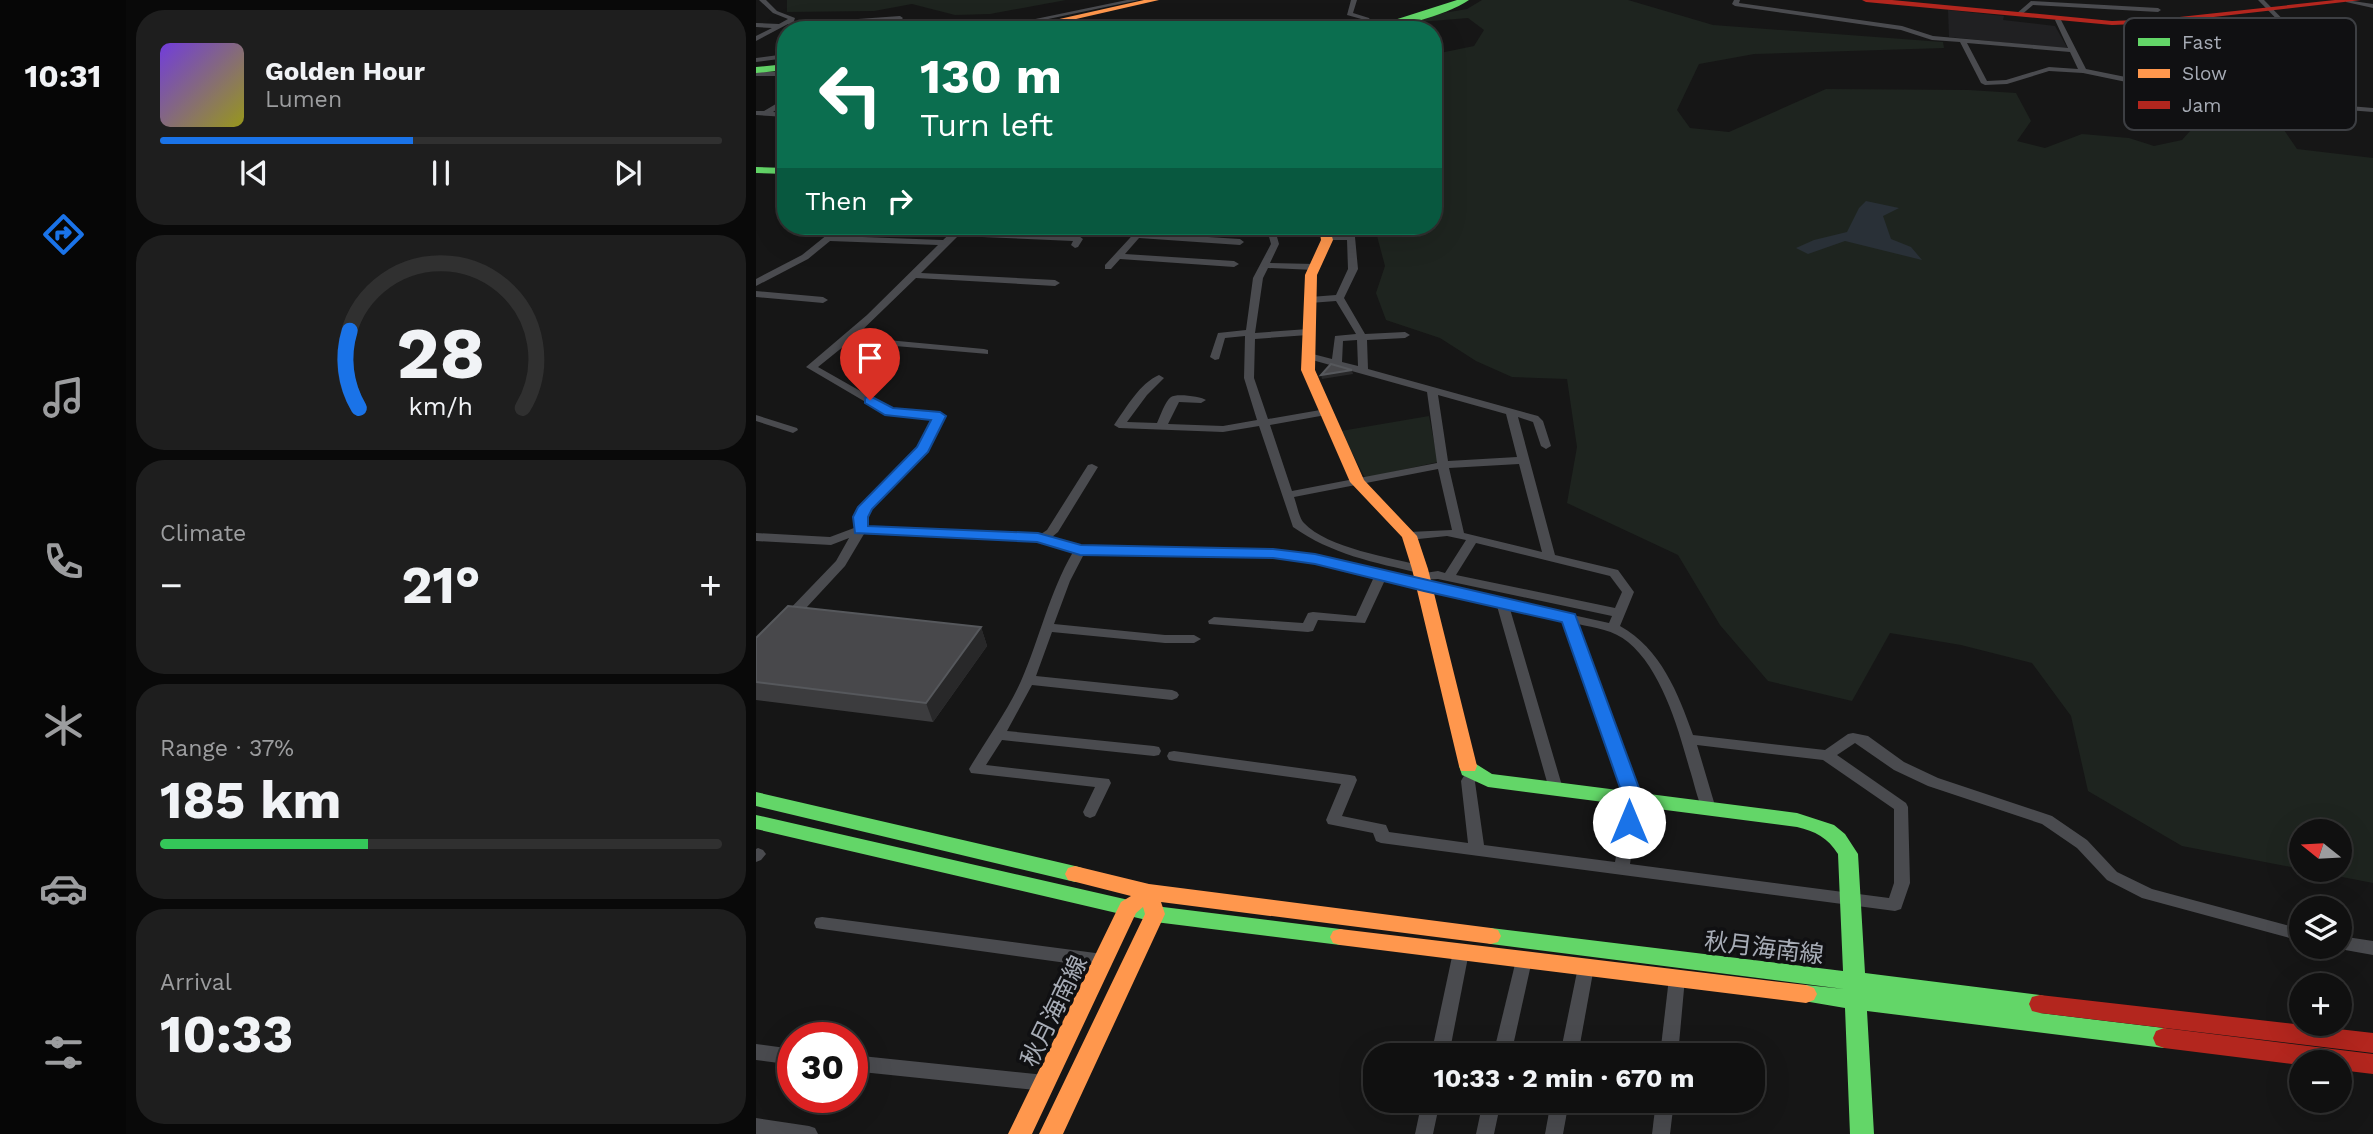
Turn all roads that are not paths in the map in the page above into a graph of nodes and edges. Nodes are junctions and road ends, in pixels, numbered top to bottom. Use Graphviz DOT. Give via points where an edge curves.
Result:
graph roads {
  1 [pos="762,0"];
  2 [pos="1136,0"];
  3 [pos="1155,0"];
  4 [pos="1170,0"];
  5 [pos="1354,0"];
  6 [pos="1465,0"];
  7 [pos="1737,0"];
  8 [pos="1866,0"];
  9 [pos="2154,0"];
  10 [pos="2352,0"];
  11 [pos="2039,2"];
  12 [pos="2265,2"];
  13 [pos="2373,6"];
  14 [pos="2018,15"];
  15 [pos="2158,17"];
  16 [pos="900,18"];
  17 [pos="2150,18"];
  18 [pos="2280,18"];
  19 [pos="872,20"];
  20 [pos="2058,20"];
  21 [pos="789,21"];
  22 [pos="858,21"];
  23 [pos="1032,21"];
  24 [pos="1057,21"];
  25 [pos="1074,21"];
  26 [pos="1367,21"];
  27 [pos="1401,21"];
  28 [pos="2124,21"];
  29 [pos="756,25"];
  30 [pos="777,26"];
  31 [pos="777,27"];
  32 [pos="756,39"];
  33 [pos="1963,41"];
  34 [pos="2071,50"];
  35 [pos="777,59"];
  36 [pos="759,64"];
  37 [pos="777,65"];
  38 [pos="777,71"];
  39 [pos="2083,71"];
  40 [pos="2124,80"];
  41 [pos="777,106"];
  42 [pos="756,113"];
  43 [pos="766,114"];
  44 [pos="777,115"];
  45 [pos="756,170"];
  46 [pos="777,171"];
  47 [pos="832,235"];
  48 [pos="953,235"];
  49 [pos="1031,235"];
  50 [pos="1137,235"];
  51 [pos="1272,235"];
  52 [pos="1324,235"];
  53 [pos="1342,235"];
  54 [pos="1350,237"];
  55 [pos="828,238"];
  56 [pos="1240,242"];
  57 [pos="945,243"];
  58 [pos="1075,245"];
  59 [pos="1118,256"];
  60 [pos="1234,264"];
  61 [pos="1263,265"];
  62 [pos="1108,267"];
  63 [pos="1315,267"];
  64 [pos="912,275"];
  65 [pos="758,281"];
  66 [pos="1055,283"];
  67 [pos="756,294"];
  68 [pos="1339,298"];
  69 [pos="823,300"];
  70 [pos="1310,300"];
  71 [pos="1308,332"];
  72 [pos="1250,335"];
  73 [pos="1405,335"];
  74 [pos="1362,337"];
  75 [pos="850,339"];
  76 [pos="984,352"];
  77 [pos="1309,356"];
  78 [pos="1214,357"];
  79 [pos="1337,364"];
  80 [pos="1363,371"];
  81 [pos="1159,378"];
  82 [pos="1432,390"];
  83 [pos="1201,400"];
  84 [pos="1326,412"];
  85 [pos="1511,412"];
  86 [pos="756,418"];
  87 [pos="1264,422"];
  88 [pos="1161,426"];
  89 [pos="793,430"];
  90 [pos="1546,446"];
  91 [pos="1522,460"];
  92 [pos="1443,465"];
  93 [pos="1092,467"];
  94 [pos="1357,482"];
  95 [pos="1289,495"];
  96 [pos="860,530"];
  97 [pos="1409,536"];
  98 [pos="1459,536"];
  99 [pos="756,537"];
  100 [pos="1042,539"];
  101 [pos="1472,540"];
  102 [pos="1080,550"];
  103 [pos="1550,558"];
  104 [pos="1381,575"];
  105 [pos="1448,577"];
  106 [pos="1422,578"];
  107 [pos="1502,603"];
  108 [pos="1619,613"];
  109 [pos="1569,618"];
  110 [pos="1214,621"];
  111 [pos="1046,627"];
  112 [pos="780,628"];
  113 [pos="1613,628"];
  114 [pos="1194,639"];
  115 [pos="1028,680"];
  116 [pos="1172,695"];
  117 [pos="999,735"];
  118 [pos="1688,739"];
  119 [pos="1154,751"];
  120 [pos="1827,755"];
  121 [pos="1174,757"];
  122 [pos="1474,775"];
  123 [pos="1556,789"];
  124 [pos="756,799"];
  125 [pos="1633,799"];
  126 [pos="1709,808"];
  127 [pos="1090,812"];
  128 [pos="756,822"];
  129 [pos="1477,850"];
  130 [pos="1621,869"];
  131 [pos="1149,892"];
  132 [pos="1851,899"];
  133 [pos="1128,908"];
  134 [pos="1155,914"];
  135 [pos="822,923"];
  136 [pos="2289,932"];
  137 [pos="2352,945"];
  138 [pos="2373,948"];
  139 [pos="1461,952"];
  140 [pos="1524,960"];
  141 [pos="1103,961"];
  142 [pos="1586,967"];
  143 [pos="1677,978"];
  144 [pos="1855,982"];
  145 [pos="1856,1001"];
  146 [pos="1442,1043"];
  147 [pos="1506,1043"];
  148 [pos="1571,1043"];
  149 [pos="1670,1043"];
  150 [pos="2373,1043"];
  151 [pos="756,1052"];
  152 [pos="777,1055"];
  153 [pos="2373,1064"];
  154 [pos="868,1065"];
  155 [pos="1045,1083"];
  156 [pos="1428,1113"];
  157 [pos="1489,1113"];
  158 [pos="1558,1113"];
  159 [pos="1664,1113"];
  160 [pos="756,1126"];
  161 [pos="808,1134"];
  162 [pos="1020,1134"];
  163 [pos="1051,1134"];
  164 [pos="1424,1134"];
  165 [pos="1485,1134"];
  166 [pos="1554,1134"];
  167 [pos="1661,1134"];
  168 [pos="1862,1134"];
  1 -- 21 [label="street" via="793,19"];
  2 -- 23 [label="street"];
  3 -- 24 [label="main road"];
  4 -- 25 [label="main road"];
  5 -- 26 [label="street" via="1349,14"];
  6 -- 27 [label="main road"];
  7 -- 33 [label="street" via="1735,4"];
  8 -- 14 [label="main road"];
  9 -- 15 [label="street"];
  10 -- 12 [label="main road"];
  10 -- 13 [label="street"];
  11 -- 14 [label="street"];
  11 -- 15 [label="street"];
  12 -- 15 [label="main road"];
  12 -- 18 [label="street"];
  14 -- 20 [label="main road"];
  15 -- 17 [label="main road"];
  16 -- 19 [label="street"];
  19 -- 22 [label="street"];
  20 -- 28 [label="main road"];
  20 -- 34 [label="street"];
  29 -- 30 [label="street"];
  31 -- 32 [label="street"];
  33 -- 34 [label="street"];
  33 -- 39 [label="street" via="1985,83 2007,82 2049,69"];
  34 -- 39 [label="street"];
  35 -- 36 [label="street"];
  36 -- 37 [label="main road"];
  36 -- 38 [label="street"];
  39 -- 40 [label="street"];
  41 -- 43 [label="street"];
  42 -- 43 [label="street"];
  43 -- 44 [label="street"];
  45 -- 46 [label="main road"];
  47 -- 55 [label="street"];
  48 -- 57 [label="street"];
  49 -- 58 [label="street" via="1079,239"];
  50 -- 56 [label="street"];
  50 -- 59 [label="street"];
  51 -- 61 [label="street" via="1275,244"];
  52 -- 63 [label="main road"];
  53 -- 54 [label="street"];
  54 -- 68 [label="street" via="1353,269"];
  55 -- 57 [label="street"];
  55 -- 65 [label="street" via="805,257"];
  57 -- 64 [label="street"];
  59 -- 60 [label="street"];
  59 -- 62 [label="street"];
  61 -- 63 [label="street"];
  61 -- 72 [label="street"];
  63 -- 70 [label="main road"];
  64 -- 66 [label="street"];
  64 -- 75 [label="street"];
  67 -- 69 [label="street"];
  68 -- 70 [label="street"];
  68 -- 74 [label="street"];
  70 -- 71 [label="main road"];
  71 -- 72 [label="street"];
  71 -- 77 [label="main road"];
  72 -- 78 [label="street" via="1221,335"];
  72 -- 87 [label="street" via="1249,378"];
  73 -- 74 [label="street"];
  74 -- 79 [label="street" via="1338,338"];
  74 -- 80 [label="street"];
  75 -- 76 [label="street"];
  75 -- 96 [label="street" via="811,367 890,412 940,416 923,449 866,507"];
  77 -- 79 [label="street"];
  77 -- 84 [label="main road" via="1308,370"];
  79 -- 80 [label="street"];
  80 -- 82 [label="street"];
  81 -- 88 [label="street" via="1119,425"];
  82 -- 85 [label="street"];
  82 -- 92 [label="street"];
  83 -- 88 [label="street" via="1175,398"];
  84 -- 87 [label="street"];
  84 -- 94 [label="main road"];
  85 -- 90 [label="street" via="1538,421"];
  85 -- 91 [label="street"];
  86 -- 89 [label="street"];
  87 -- 88 [label="street" via="1223,429"];
  87 -- 95 [label="street"];
  91 -- 92 [label="street"];
  91 -- 103 [label="street"];
  92 -- 94 [label="street"];
  92 -- 98 [label="street"];
  93 -- 100 [label="street" via="1052,532"];
  94 -- 95 [label="street"];
  94 -- 97 [label="main road"];
  95 -- 106 [label="street" via="1297,524 1314,538"];
  96 -- 99 [label="street" via="831,541"];
  96 -- 100 [label="street"];
  96 -- 112 [label="street" via="841,563"];
  97 -- 98 [label="street" via="1447,532"];
  97 -- 106 [label="main road"];
  98 -- 101 [label="street"];
  100 -- 102 [label="street"];
  101 -- 103 [label="street"];
  101 -- 105 [label="street"];
  102 -- 104 [label="street" via="1273,553"];
  102 -- 111 [label="street" via="1066,572"];
  103 -- 108 [label="street" via="1614,573 1628,592"];
  104 -- 106 [label="street"];
  104 -- 110 [label="street" via="1360,620 1313,616 1308,628"];
  105 -- 106 [label="street"];
  105 -- 108 [label="street"];
  106 -- 107 [label="street"];
  106 -- 122 [label="main road" via="1469,770"];
  107 -- 109 [label="street"];
  107 -- 123 [label="street"];
  108 -- 113 [label="street"];
  109 -- 113 [label="street"];
  109 -- 125 [label="street"];
  111 -- 114 [label="street"];
  111 -- 115 [label="street"];
  113 -- 118 [label="street" via="1623,631 1658,670"];
  115 -- 116 [label="street"];
  115 -- 117 [label="street"];
  117 -- 119 [label="street"];
  117 -- 127 [label="street" via="976,769 1104,783"];
  118 -- 120 [label="street"];
  118 -- 126 [label="street"];
  120 -- 132 [label="street" via="1901,807 1902,883 1895,905"];
  120 -- 136 [label="street" via="1853,738 1863,740 1899,766 1933,782 2047,820 2082,845 2112,876 2148,894"];
  121 -- 129 [label="street" via="1350,780 1333,820 1381,829 1381,837"];
  122 -- 123 [label="main road"];
  122 -- 129 [label="street" via="1468,781"];
  123 -- 125 [label="main road"];
  124 -- 131 [label="main road"];
  125 -- 126 [label="main road"];
  125 -- 130 [label="street"];
  126 -- 132 [label="main road" via="1832,829 1848,854"];
  128 -- 133 [label="main road"];
  129 -- 130 [label="street"];
  130 -- 132 [label="street"];
  131 -- 133 [label="main road, 秋月海南線"];
  131 -- 134 [label="main road"];
  131 -- 144 [label="main road, 秋月海南線"];
  132 -- 144 [label="main road"];
  133 -- 134 [label="main road, 秋月海南線"];
  133 -- 141 [label="main road, 秋月海南線"];
  134 -- 139 [label="main road, 秋月海南線"];
  134 -- 163 [label="main road"];
  135 -- 141 [label="street"];
  137 -- 138 [label="street"];
  139 -- 140 [label="main road, 秋月海南線"];
  139 -- 146 [label="street"];
  140 -- 142 [label="main road, 秋月海南線"];
  140 -- 147 [label="street"];
  141 -- 155 [label="main road, 秋月海南線"];
  142 -- 143 [label="main road, 秋月海南線"];
  142 -- 148 [label="street"];
  143 -- 145 [label="main road, 秋月海南線"];
  143 -- 149 [label="street"];
  144 -- 145 [label="main road"];
  144 -- 150 [label="main road, 秋月海南線"];
  145 -- 153 [label="main road, 秋月海南線"];
  145 -- 168 [label="main road"];
  151 -- 152 [label="street"];
  154 -- 155 [label="street"];
  155 -- 162 [label="main road, 秋月海南線"];
  156 -- 164 [label="street"];
  157 -- 165 [label="street"];
  158 -- 166 [label="street"];
  159 -- 167 [label="street"];
  160 -- 161 [label="street"];
}
